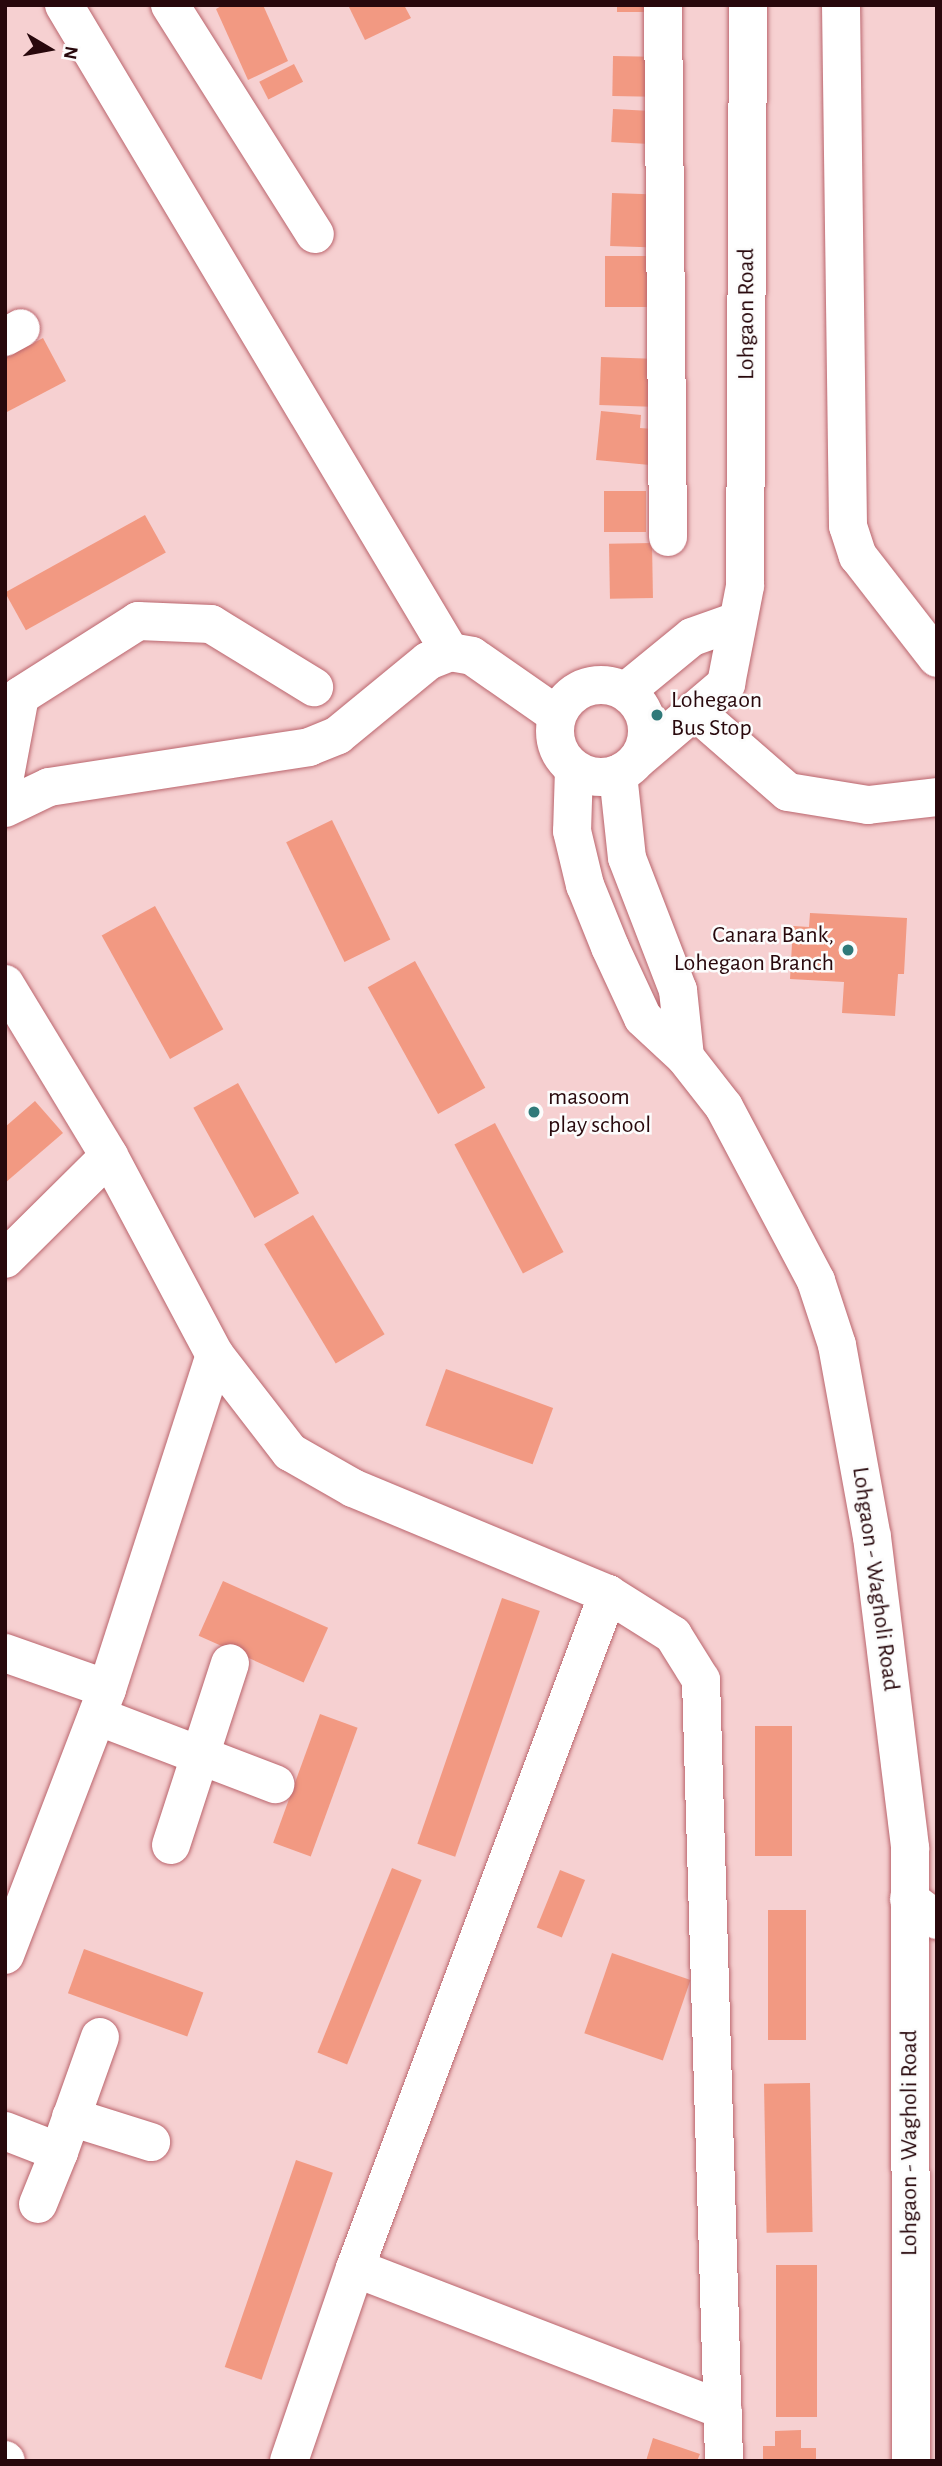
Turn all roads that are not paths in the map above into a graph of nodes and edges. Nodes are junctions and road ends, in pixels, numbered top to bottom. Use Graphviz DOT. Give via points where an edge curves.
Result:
graph roads {
  1 [pos="64,5"];
  2 [pos="170,5"];
  3 [pos="663,5"];
  4 [pos="748,5"];
  5 [pos="841,5"];
  6 [pos="315,234"];
  7 [pos="668,537"];
  8 [pos="737,621"];
  9 [pos="450,652"];
  10 [pos="937,658"];
  11 [pos="314,687"];
  12 [pos="626,691"];
  13 [pos="695,711"];
  14 [pos="557,715"];
  15 [pos="628,766"];
  16 [pos="575,769"];
  17 [pos="5,776"];
  18 [pos="937,797"];
  19 [pos="5,808"];
  20 [pos="5,984"];
  21 [pos="685,1057"];
  22 [pos="109,1156"];
  23 [pos="5,1259"];
  24 [pos="215,1355"];
  25 [pos="608,1594"];
  26 [pos="5,1653"];
  27 [pos="230,1663"];
  28 [pos="102,1703"];
  29 [pos="198,1755"];
  30 [pos="275,1784"];
  31 [pos="171,1845"];
  32 [pos="923,1851"];
  33 [pos="923,1910"];
  34 [pos="5,1955"];
  35 [pos="100,2037"];
  36 [pos="5,2131"];
  37 [pos="65,2135"];
  38 [pos="151,2142"];
  39 [pos="38,2204"];
  40 [pos="355,2268"];
  41 [pos="723,2410"];
  42 [pos="289,2461"];
  43 [pos="724,2461"];
  44 [pos="911,2461"];
  1 -- 9 [label="main road"];
  2 -- 6 [label="main road"];
  3 -- 7 [label="main road"];
  4 -- 8 [label="main road, Lohgaon Road" via="747,545"];
  5 -- 10 [label="main road" via="848,526 858,556"];
  8 -- 12 [label="main road" via="692,637"];
  8 -- 13 [label="main road, Lohgaon Road" via="726,684"];
  9 -- 14 [label="main road" via="472,656"];
  9 -- 19 [label="main road" via="428,661 338,735 309,747 49,787"];
  11 -- 17 [label="main road" via="211,624 138,621 19,696"];
  12 -- 14 [label="main road" via="600,684 586,686 563,702"];
  12 -- 15 [label="main road" via="645,716 648,730"];
  13 -- 15 [label="main road, Lohgaon Road"];
  13 -- 18 [label="main road" via="788,792 868,804"];
  14 -- 16 [label="main road" via="556,745"];
  15 -- 16 [label="main road" via="596,777"];
  15 -- 21 [label="main road" via="627,859 678,990"];
  16 -- 21 [label="main road, Lohgaon - Wagholi Road" via="572,831 584,885 643,1018"];
  20 -- 22 [label="main road"];
  21 -- 32 [label="main road, Lohgaon - Wagholi Road" via="724,1107 792,1232 816,1281 837,1345"];
  22 -- 23 [label="main road"];
  22 -- 24 [label="main road"];
  24 -- 25 [label="main road" via="290,1451 353,1488"];
  24 -- 28 [label="main road"];
  25 -- 40 [label="main road"];
  25 -- 41 [label="main road" via="673,1635 701,1680"];
  26 -- 28 [label="main road"];
  27 -- 29 [label="main road"];
  28 -- 29 [label="main road"];
  28 -- 34 [label="main road"];
  29 -- 30 [label="main road"];
  29 -- 31 [label="main road"];
  32 -- 33 [label="main road, Lohgaon - Wagholi Road"];
  33 -- 44 [label="main road, Lohgaon - Wagholi Road"];
  35 -- 37 [label="main road"];
  36 -- 37 [label="main road"];
  37 -- 38 [label="main road"];
  37 -- 39 [label="main road"];
  40 -- 41 [label="main road"];
  40 -- 42 [label="main road"];
  41 -- 43 [label="main road"];
}
